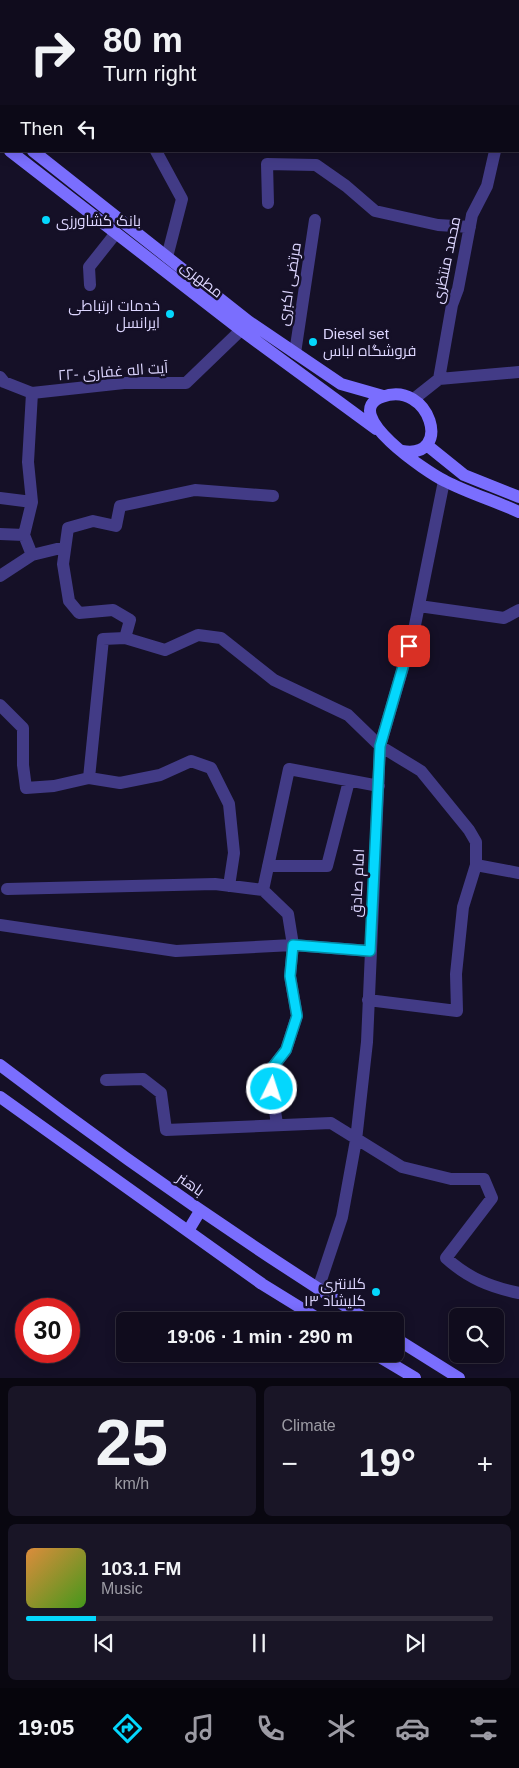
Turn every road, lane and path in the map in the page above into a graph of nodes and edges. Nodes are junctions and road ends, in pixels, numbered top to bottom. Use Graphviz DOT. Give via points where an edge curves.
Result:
graph roads {
  1 [pos="11,152"];
  2 [pos="34,152"];
  3 [pos="157,152"];
  4 [pos="494,152"];
  5 [pos="268,203"];
  6 [pos="315,220"];
  7 [pos="470,226"];
  8 [pos="116,233"];
  9 [pos="163,262"];
  10 [pos="90,285"];
  11 [pos="242,330"];
  12 [pos="295,353"];
  13 [pos="519,372"];
  14 [pos="0,378"];
  15 [pos="440,379"];
  16 [pos="32,393"];
  17 [pos="383,396"];
  18 [pos="415,398"];
  19 [pos="376,429"];
  20 [pos="428,446"];
  21 [pos="402,451"];
  22 [pos="452,466"];
  23 [pos="444,481"];
  24 [pos="273,496"];
  25 [pos="519,497"];
  26 [pos="0,498"];
  27 [pos="32,502"];
  28 [pos="519,512"];
  29 [pos="0,534"];
  30 [pos="24,535"];
  31 [pos="65,547"];
  32 [pos="32,555"];
  33 [pos="0,576"];
  34 [pos="419,606"];
  35 [pos="519,610"];
  36 [pos="124,638"];
  37 [pos="0,704"];
  38 [pos="380,746"];
  39 [pos="89,778"];
  40 [pos="349,780"];
  41 [pos="379,786"];
  42 [pos="476,865"];
  43 [pos="268,866"];
  44 [pos="519,873"];
  45 [pos="229,886"];
  46 [pos="7,889"];
  47 [pos="263,890"];
  48 [pos="0,925"];
  49 [pos="293,945"];
  50 [pos="370,951"];
  51 [pos="368,1000"];
  52 [pos="0,1065"];
  53 [pos="106,1080"];
  54 [pos="0,1097"];
  55 [pos="277,1124"];
  56 [pos="356,1140"];
  57 [pos="200,1211"];
  58 [pos="188,1231"];
  59 [pos="318,1289"];
  60 [pos="519,1293"];
  61 [pos="307,1312"];
  62 [pos="355,1312"];
  63 [pos="404,1344"];
  64 [pos="388,1362"];
  65 [pos="415,1378"];
  66 [pos="459,1378"];
  1 -- 8 [label="main road, مطهری"];
  2 -- 9 [label="main road, مطهری"];
  3 -- 9 [label="street" via="182,199"];
  4 -- 7 [label="street, محمد منتظری" via="487,186"];
  5 -- 7 [label="street" via="267,164 316,165 375,210 438,225"];
  6 -- 12 [label="street, مرتضی اکبری"];
  7 -- 15 [label="street, محمد منتظری"];
  8 -- 9 [label="main road, مطهری"];
  8 -- 10 [label="street" via="89,267"];
  9 -- 11 [label="main road, مطهری"];
  9 -- 12 [label="main road, مطهری"];
  11 -- 16 [label="street, ۲۲- آیت اله غفاری" via="186,383 124,383"];
  11 -- 19 [label="main road, مطهری"];
  12 -- 17 [label="main road, مطهری" via="341,384"];
  13 -- 15 [label="street"];
  14 -- 16 [label="street, ۲۲- آیت اله غفاری"];
  15 -- 18 [label="street"];
  16 -- 27 [label="street" via="28,462"];
  17 -- 18 [label="main road" via="406,394"];
  17 -- 19 [label="main road" via="369,408"];
  18 -- 20 [label="main road" via="429,420 432,432"];
  19 -- 21 [label="main road"];
  20 -- 21 [label="main road" via="413,453"];
  20 -- 22 [label="main road"];
  21 -- 23 [label="main road"];
  22 -- 23 [label="main road" via="441,472"];
  22 -- 25 [label="main road" via="464,475"];
  23 -- 28 [label="main road"];
  23 -- 34 [label="street, امام صادق"];
  24 -- 31 [label="street" via="195,490 120,506 116,526 93,521 68,528"];
  26 -- 27 [label="street"];
  27 -- 30 [label="street"];
  29 -- 30 [label="street"];
  30 -- 32 [label="street"];
  31 -- 32 [label="street"];
  31 -- 36 [label="street" via="63,564 69,602 79,613 113,610 130,620"];
  32 -- 33 [label="street"];
  34 -- 35 [label="street" via="504,618"];
  34 -- 38 [label="street, امام صادق"];
  36 -- 38 [label="street" via="165,650 198,635 221,638 274,680 348,714"];
  36 -- 39 [label="street" via="103,639"];
  37 -- 39 [label="street" via="23,728 26,788"];
  38 -- 41 [label="street, امام صادق"];
  38 -- 42 [label="street" via="420,770 463,822 476,842"];
  39 -- 45 [label="street" via="120,783 160,775 191,761 211,768 228,804 234,853"];
  40 -- 41 [label="street"];
  40 -- 43 [label="street" via="328,866"];
  40 -- 43 [label="street" via="289,769"];
  41 -- 50 [label="street, امام صادق"];
  42 -- 44 [label="street"];
  42 -- 51 [label="street" via="464,907 456,974 457,1011"];
  43 -- 47 [label="street"];
  45 -- 46 [label="street"];
  45 -- 47 [label="street"];
  47 -- 49 [label="street" via="288,914"];
  48 -- 49 [label="street" via="176,951"];
  49 -- 50 [label="street"];
  49 -- 55 [label="street" via="290,976 297,1016 286,1050 269,1072"];
  50 -- 51 [label="street, امام صادق"];
  51 -- 56 [label="street, امام صادق" via="367,1042"];
  52 -- 57 [label="main road, باهنر"];
  53 -- 55 [label="street" via="144,1079 161,1092 166,1130"];
  54 -- 58 [label="main road"];
  55 -- 56 [label="street" via="332,1123"];
  56 -- 59 [label="street, امام صادق" via="342,1217"];
  56 -- 60 [label="street" via="402,1167 451,1179 484,1179 492,1198 446,1258 465,1275 494,1288"];
  57 -- 58 [label="main road"];
  57 -- 59 [label="main road, باهنر"];
  58 -- 61 [label="main road"];
  59 -- 62 [label="main road, باهنر"];
  63 -- 66 [label="main road"];
  64 -- 65 [label="main road"];
}
